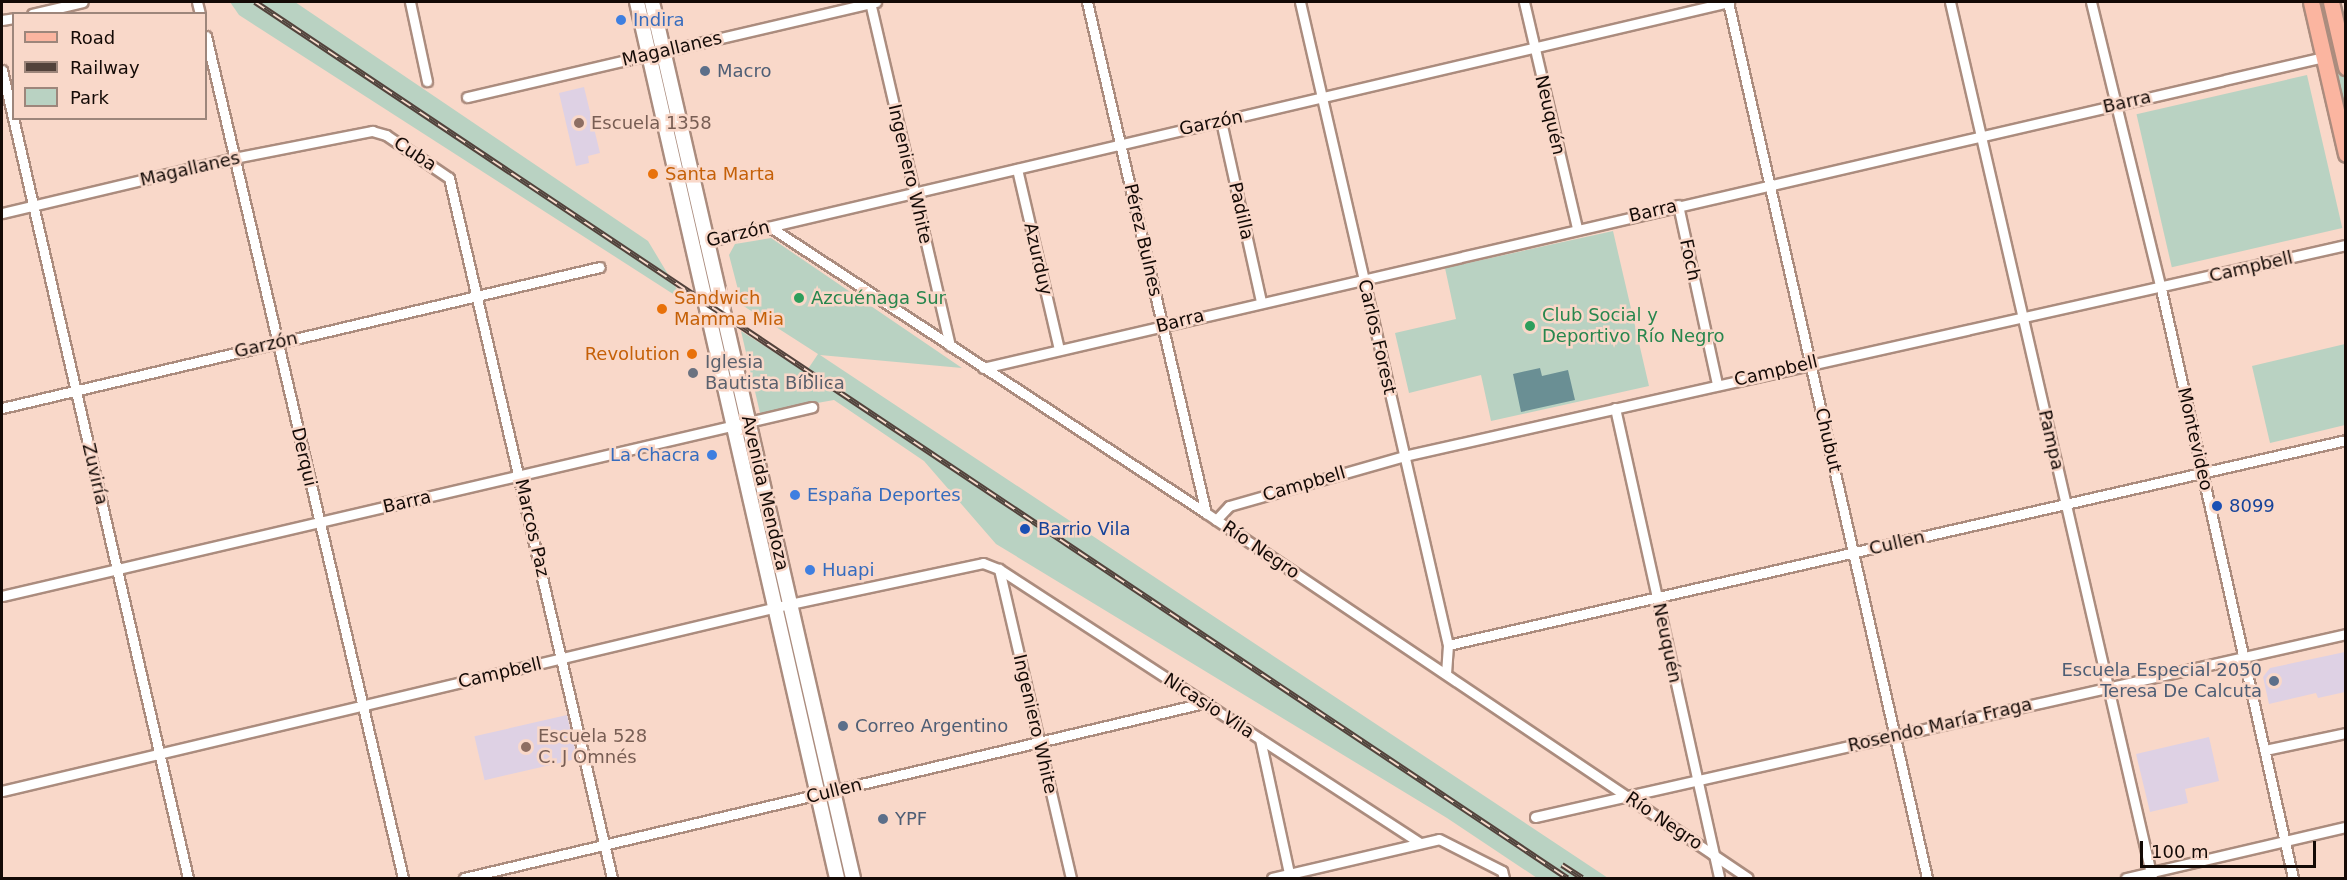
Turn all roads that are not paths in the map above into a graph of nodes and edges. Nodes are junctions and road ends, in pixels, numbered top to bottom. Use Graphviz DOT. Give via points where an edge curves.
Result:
graph roads {
  1 [pos="83,2"];
  2 [pos="410,2"];
  3 [pos="638,2"];
  4 [pos="652,2"];
  5 [pos="872,2"];
  6 [pos="1087,2"];
  7 [pos="1300,2"];
  8 [pos="1524,2"];
  9 [pos="1729,2"];
  10 [pos="1950,2"];
  11 [pos="2091,2"];
  12 [pos="2311,2"];
  13 [pos="2331,2"];
  14 [pos="40,12"];
  15 [pos="207,40"];
  16 [pos="1534,47"];
  17 [pos="656,53"];
  18 [pos="2344,56"];
  19 [pos="2324,57"];
  20 [pos="2,70"];
  21 [pos="427,81"];
  22 [pos="1322,97"];
  23 [pos="467,98"];
  24 [pos="2115,105"];
  25 [pos="12,114"];
  26 [pos="13,120"];
  27 [pos="1221,121"];
  28 [pos="379,132"];
  29 [pos="1982,136"];
  30 [pos="1120,142"];
  31 [pos="2346,154"];
  32 [pos="234,158"];
  33 [pos="1017,169"];
  34 [pos="449,178"];
  35 [pos="1770,184"];
  36 [pos="914,193"];
  37 [pos="33,205"];
  38 [pos="1678,205"];
  39 [pos="2,213"];
  40 [pos="770,227"];
  41 [pos="1577,228"];
  42 [pos="707,241"];
  43 [pos="693,245"];
  44 [pos="2346,245"];
  45 [pos="600,267"];
  46 [pos="1364,278"];
  47 [pos="2161,289"];
  48 [pos="479,294"];
  49 [pos="1261,301"];
  50 [pos="2022,318"];
  51 [pos="1163,326"];
  52 [pos="277,342"];
  53 [pos="950,346"];
  54 [pos="1059,349"];
  55 [pos="1810,363"];
  56 [pos="983,368"];
  57 [pos="1717,384"];
  58 [pos="75,390"];
  59 [pos="812,407"];
  60 [pos="2,408"];
  61 [pos="1615,408"];
  62 [pos="748,422"];
  63 [pos="734,425"];
  64 [pos="2346,440"];
  65 [pos="1404,456"];
  66 [pos="2203,473"];
  67 [pos="520,476"];
  68 [pos="2066,504"];
  69 [pos="1206,513"];
  70 [pos="1216,520"];
  71 [pos="319,522"];
  72 [pos="1853,552"];
  73 [pos="117,569"];
  74 [pos="999,569"];
  75 [pos="2,596"];
  76 [pos="1657,597"];
  77 [pos="790,604"];
  78 [pos="776,607"];
  79 [pos="2346,634"];
  80 [pos="1448,645"];
  81 [pos="2244,657"];
  82 [pos="562,658"];
  83 [pos="1446,674"];
  84 [pos="2108,688"];
  85 [pos="1204,703"];
  86 [pos="362,705"];
  87 [pos="2346,733"];
  88 [pos="1894,735"];
  89 [pos="1260,739"];
  90 [pos="1039,740"];
  91 [pos="2265,750"];
  92 [pos="159,754"];
  93 [pos="1697,779"];
  94 [pos="2,791"];
  95 [pos="833,791"];
  96 [pos="818,795"];
  97 [pos="1626,795"];
  98 [pos="1535,817"];
  99 [pos="2346,827"];
  100 [pos="2285,841"];
  101 [pos="1420,843"];
  102 [pos="604,846"];
  103 [pos="1715,856"];
  104 [pos="1503,875"];
  105 [pos="2151,876"];
  106 [pos="1290,877"];
  107 [pos="188,879"];
  108 [pos="403,879"];
  109 [pos="464,879"];
  110 [pos="612,879"];
  111 [pos="837,879"];
  112 [pos="853,879"];
  113 [pos="1071,879"];
  114 [pos="1272,879"];
  115 [pos="1719,879"];
  116 [pos="1748,879"];
  117 [pos="1927,879"];
  118 [pos="2126,879"];
  119 [pos="2293,879"];
  1 -- 14 [label="street"];
  2 -- 21 [label="street"];
  3 -- 17 [label="main road, Avenida Mendoza"];
  4 -- 17 [label="main road, Avenida Mendoza"];
  5 -- 17 [label="street, Magallanes"];
  5 -- 36 [label="street, Ingeniero White"];
  6 -- 30 [label="street, Pérez Bulnes"];
  7 -- 22 [label="street, Carlos Forest"];
  8 -- 16 [label="street, Neuquén"];
  9 -- 16 [label="street, Garzón"];
  9 -- 35 [label="street, Chubut"];
  10 -- 29 [label="street, Pampa"];
  11 -- 24 [label="street, Montevideo"];
  12 -- 19 [label="main road"];
  13 -- 18 [label="main road"];
  15 -- 32 [label="street, Derqui"];
  16 -- 22 [label="street, Garzón"];
  16 -- 41 [label="street, Neuquén"];
  17 -- 23 [label="street, Magallanes"];
  17 -- 42 [label="main road, Avenida Mendoza"];
  17 -- 43 [label="main road, Avenida Mendoza"];
  19 -- 24 [label="street, Barra"];
  19 -- 31 [label="main road"];
  20 -- 25 [label="street, Zuviría"];
  22 -- 27 [label="street, Garzón"];
  22 -- 46 [label="street, Carlos Forest"];
  24 -- 29 [label="street, Barra"];
  24 -- 47 [label="street, Montevideo"];
  26 -- 37 [label="street, Zuviría"];
  27 -- 30 [label="street, Garzón"];
  27 -- 49 [label="street, Padilla"];
  28 -- 32 [label="street, Magallanes"];
  28 -- 34 [label="street, Cuba"];
  29 -- 35 [label="street, Barra"];
  29 -- 50 [label="street, Pampa"];
  30 -- 33 [label="street, Garzón"];
  30 -- 51 [label="street, Pérez Bulnes"];
  32 -- 37 [label="street, Magallanes"];
  32 -- 52 [label="street, Derqui"];
  33 -- 36 [label="street, Garzón"];
  33 -- 54 [label="street, Azurduy"];
  34 -- 48 [label="street, Marcos Paz"];
  35 -- 38 [label="street, Barra"];
  35 -- 55 [label="street, Chubut"];
  36 -- 40 [label="street, Garzón"];
  36 -- 53 [label="street, Ingeniero White"];
  37 -- 39 [label="street, Magallanes"];
  37 -- 58 [label="street, Zuviría"];
  38 -- 41 [label="street, Barra"];
  38 -- 57 [label="street, Foch"];
  40 -- 42 [label="street, Garzón"];
  40 -- 53 [label="street, Río Negro"];
  41 -- 46 [label="street, Barra"];
  42 -- 43 [label="street, Garzón"];
  42 -- 62 [label="main road, Avenida Mendoza"];
  43 -- 63 [label="main road, Avenida Mendoza"];
  44 -- 47 [label="street, Campbell"];
  45 -- 48 [label="street, Garzón"];
  46 -- 49 [label="street, Barra"];
  46 -- 65 [label="street, Carlos Forest"];
  47 -- 50 [label="street, Campbell"];
  47 -- 66 [label="street, Montevideo"];
  48 -- 52 [label="street, Garzón"];
  48 -- 67 [label="street, Marcos Paz"];
  49 -- 51 [label="street, Barra"];
  50 -- 55 [label="street, Campbell"];
  50 -- 68 [label="street, Pampa"];
  51 -- 54 [label="street, Barra"];
  51 -- 69 [label="street, Pérez Bulnes"];
  52 -- 58 [label="street, Garzón"];
  52 -- 71 [label="street, Derqui"];
  53 -- 56 [label="street, Río Negro"];
  54 -- 56 [label="street, Barra"];
  55 -- 57 [label="street, Campbell"];
  55 -- 72 [label="street, Chubut"];
  56 -- 69 [label="street, Río Negro"];
  57 -- 61 [label="street, Campbell"];
  58 -- 60 [label="street, Garzón"];
  58 -- 73 [label="street, Zuviría"];
  59 -- 62 [label="street, Barra"];
  61 -- 65 [label="street, Campbell"];
  61 -- 76 [label="street, Neuquén"];
  62 -- 63 [label="street, Barra"];
  62 -- 77 [label="main road, Avenida Mendoza"];
  63 -- 67 [label="street, Barra"];
  63 -- 78 [label="main road, Avenida Mendoza"];
  64 -- 66 [label="street, Cullen"];
  65 -- 70 [label="street, Campbell" via="1229,506"];
  65 -- 80 [label="street, Carlos Forest"];
  66 -- 68 [label="street, Cullen"];
  66 -- 81 [label="street, Montevideo"];
  67 -- 71 [label="street, Barra"];
  67 -- 82 [label="street, Marcos Paz"];
  68 -- 72 [label="street, Cullen"];
  68 -- 84 [label="street, Pampa"];
  69 -- 70 [label="street, Río Negro"];
  70 -- 83 [label="street, Río Negro"];
  71 -- 73 [label="street, Barra"];
  71 -- 86 [label="street, Derqui"];
  72 -- 76 [label="street, Cullen"];
  72 -- 88 [label="street, Chubut"];
  73 -- 75 [label="street, Barra"];
  73 -- 92 [label="street, Zuviría"];
  74 -- 77 [label="street, Campbell" via="982,563"];
  74 -- 85 [label="street, Nicasio Vila"];
  74 -- 90 [label="street, Ingeniero White"];
  76 -- 80 [label="street, Cullen"];
  76 -- 93 [label="street, Neuquén"];
  77 -- 78 [label="street, Campbell"];
  77 -- 95 [label="main road, Avenida Mendoza"];
  78 -- 82 [label="street, Campbell"];
  78 -- 96 [label="main road, Avenida Mendoza"];
  79 -- 81 [label="street, Rosendo María Fraga"];
  80 -- 83 [label="street, Carlos Forest"];
  81 -- 84 [label="street, Rosendo María Fraga"];
  81 -- 91 [label="street, Montevideo"];
  82 -- 86 [label="street, Campbell"];
  82 -- 102 [label="street, Marcos Paz"];
  83 -- 97 [label="street, Río Negro"];
  84 -- 88 [label="street, Rosendo María Fraga"];
  84 -- 105 [label="street, Pampa"];
  85 -- 89 [label="street, Nicasio Vila"];
  85 -- 90 [label="street, Cullen"];
  86 -- 92 [label="street, Campbell"];
  86 -- 108 [label="street, Derqui"];
  87 -- 91 [label="street"];
  88 -- 93 [label="street, Rosendo María Fraga"];
  88 -- 117 [label="street, Chubut"];
  89 -- 101 [label="street, Nicasio Vila"];
  89 -- 106 [label="street"];
  90 -- 95 [label="street, Cullen"];
  90 -- 113 [label="street, Ingeniero White"];
  91 -- 100 [label="street, Montevideo"];
  92 -- 94 [label="street, Campbell"];
  92 -- 107 [label="street, Zuviría"];
  93 -- 97 [label="street, Rosendo María Fraga"];
  93 -- 103 [label="street, Neuquén"];
  95 -- 96 [label="street, Cullen"];
  95 -- 112 [label="main road, Avenida Mendoza"];
  96 -- 102 [label="street, Cullen"];
  96 -- 111 [label="main road, Avenida Mendoza"];
  97 -- 98 [label="street, Rosendo María Fraga"];
  97 -- 103 [label="street, Río Negro"];
  99 -- 100 [label="street"];
  100 -- 105 [label="street"];
  100 -- 119 [label="street, Montevideo"];
  101 -- 104 [label="street" via="1439,839"];
  101 -- 106 [label="street"];
  102 -- 109 [label="street, Cullen"];
  102 -- 110 [label="street, Marcos Paz"];
  103 -- 115 [label="street, Neuquén"];
  103 -- 116 [label="street, Río Negro"];
  105 -- 118 [label="street"];
  106 -- 114 [label="street"];
}
